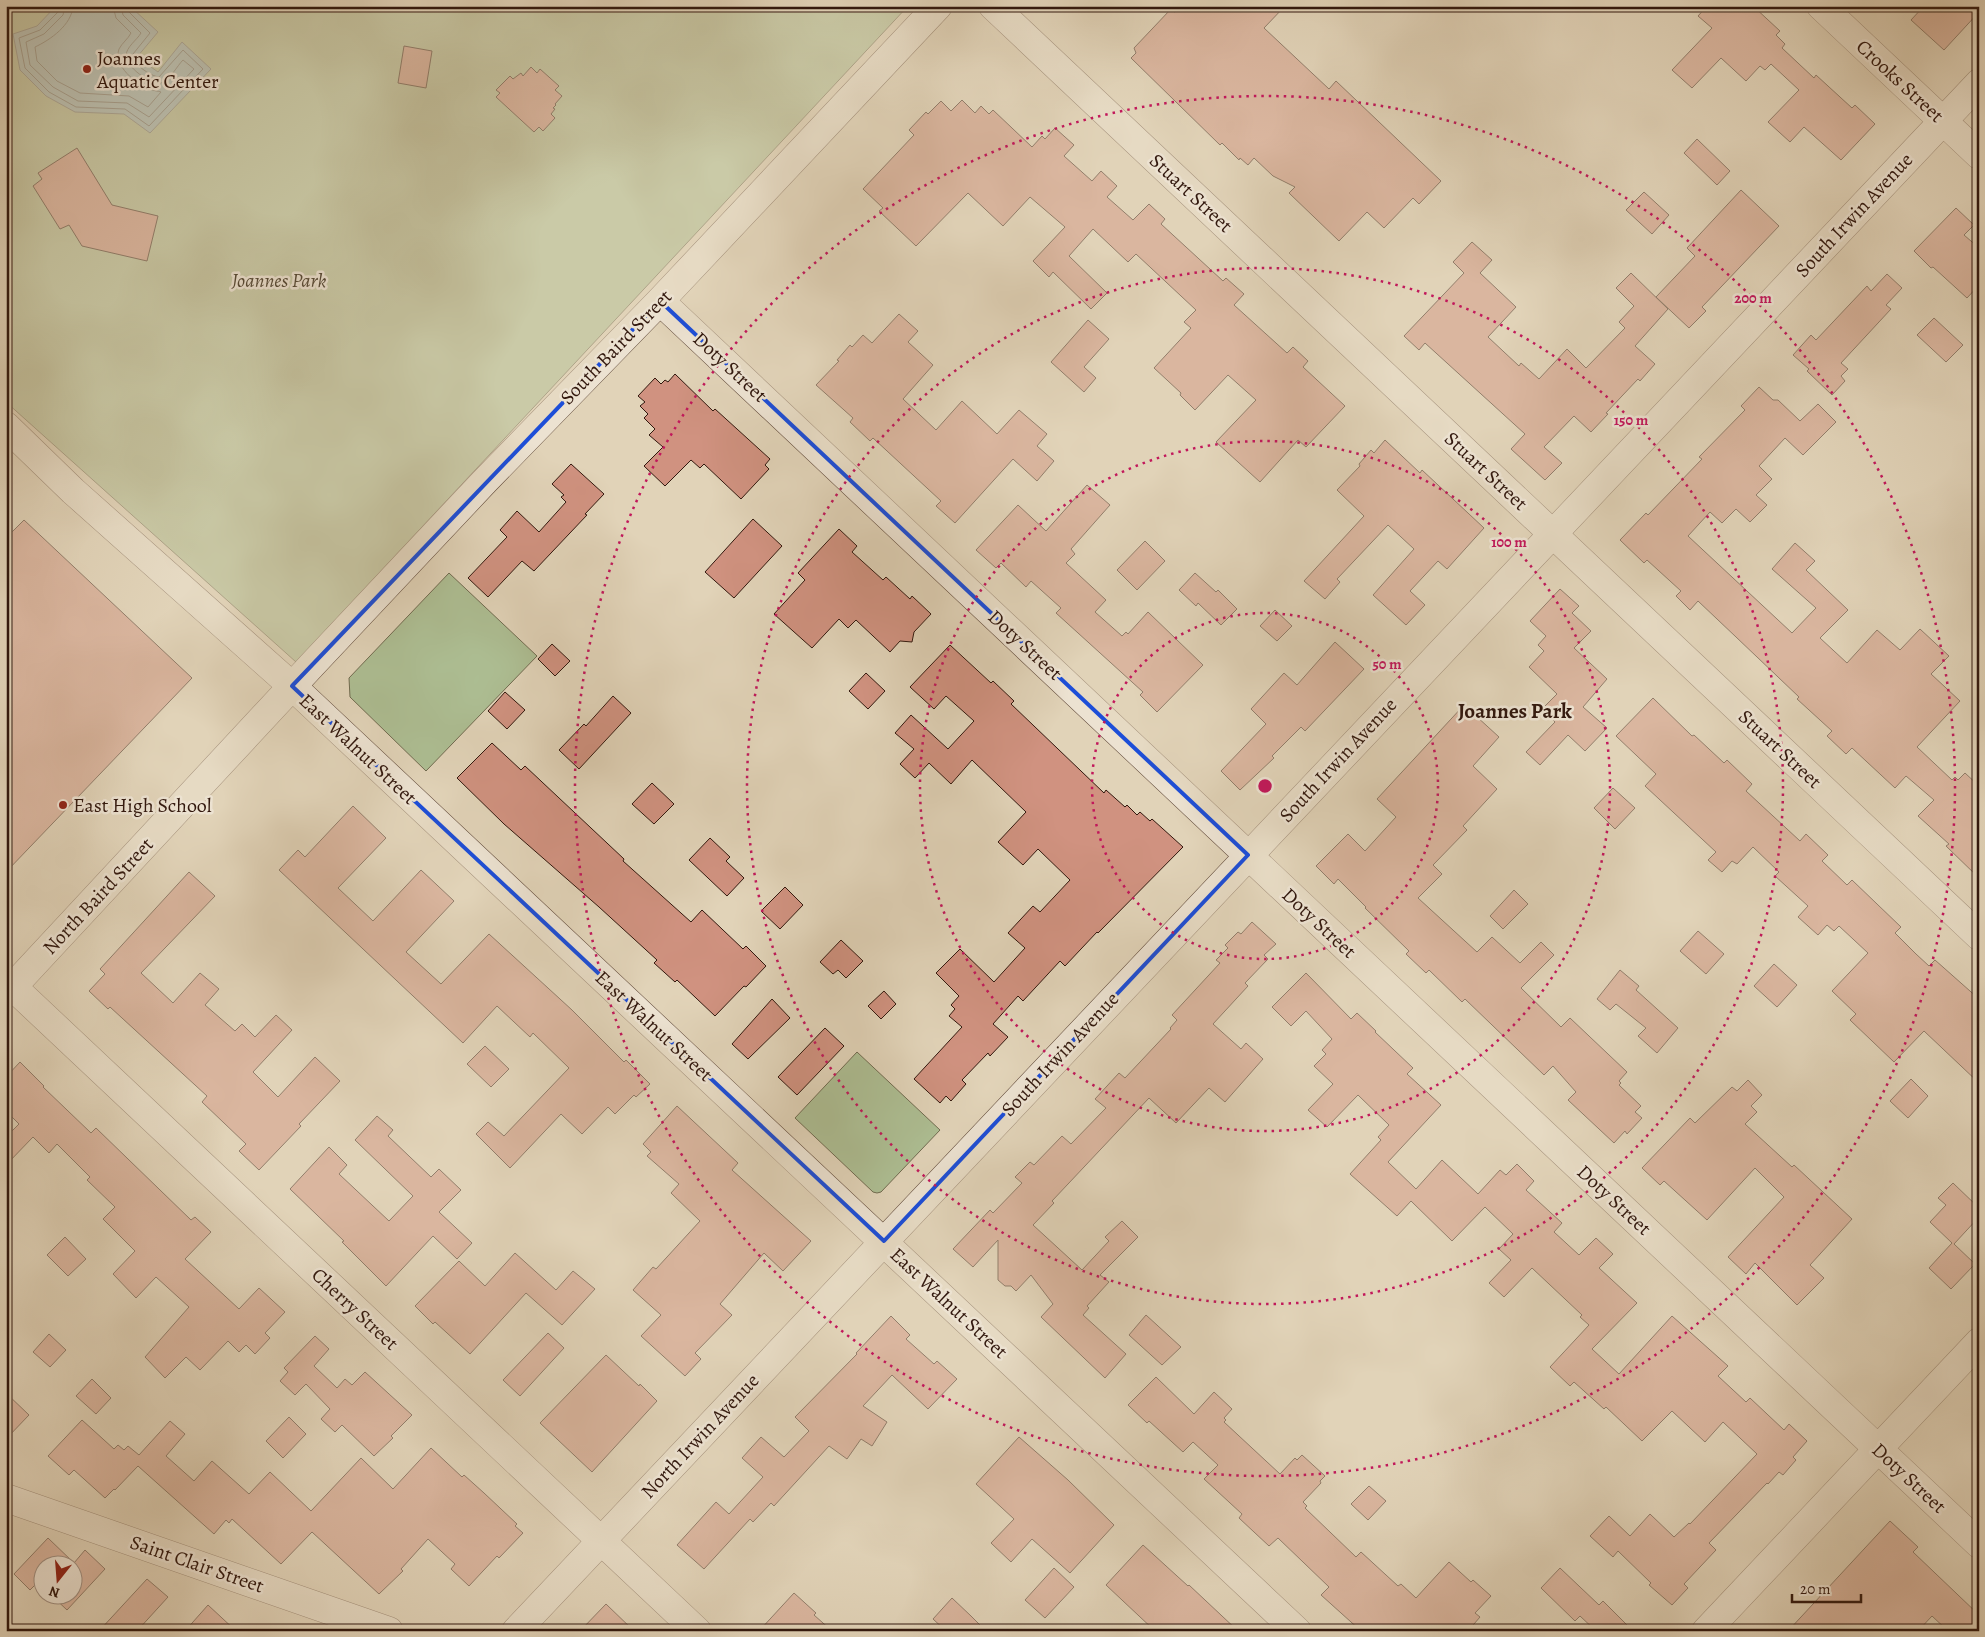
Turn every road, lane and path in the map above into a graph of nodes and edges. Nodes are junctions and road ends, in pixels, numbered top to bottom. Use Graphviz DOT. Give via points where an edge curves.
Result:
graph roads {
  1 [pos="938,6"];
  2 [pos="992,6"];
  3 [pos="1821,6"];
  4 [pos="1979,82"];
  5 [pos="1943,121"];
  6 [pos="1979,155"];
  7 [pos="660,301"];
  8 [pos="6,426"];
  9 [pos="1552,534"];
  10 [pos="292,686"];
  11 [pos="1248,855"];
  12 [pos="1979,936"];
  13 [pos="10,990"];
  14 [pos="884,1241"];
  15 [pos="1979,1342"];
  16 [pos="1878,1449"];
  17 [pos="6,1498"];
  18 [pos="601,1540"];
  19 [pos="1979,1544"];
  20 [pos="389,1631"];
  21 [pos="516,1631"];
  22 [pos="697,1631"];
  23 [pos="1297,1631"];
  24 [pos="1706,1631"];
  1 -- 7 [label="street, South Baird Street"];
  2 -- 9 [label="street, Stuart Street"];
  3 -- 5 [label="street, Crooks Street"];
  4 -- 5 [label="street, South Irwin Avenue"];
  5 -- 6 [label="street, Crooks Street"];
  5 -- 9 [label="street, South Irwin Avenue"];
  7 -- 10 [label="street, South Baird Street"];
  7 -- 11 [label="street, Doty Street"];
  8 -- 10 [label="street, East Walnut Street" via="73,491"];
  9 -- 11 [label="street, South Irwin Avenue"];
  9 -- 12 [label="street, Stuart Street"];
  10 -- 13 [label="street, North Baird Street"];
  10 -- 14 [label="street, East Walnut Street"];
  11 -- 14 [label="street, South Irwin Avenue"];
  11 -- 16 [label="street, Doty Street"];
  13 -- 18 [label="street, Cherry Street"];
  14 -- 18 [label="street, North Irwin Avenue"];
  14 -- 23 [label="street, East Walnut Street"];
  15 -- 16 [label="street"];
  16 -- 19 [label="street, Doty Street"];
  16 -- 24 [label="street"];
  17 -- 20 [label="street, Saint Clair Street"];
  18 -- 21 [label="street, North Irwin Avenue"];
  18 -- 22 [label="street, Cherry Street"];
}
